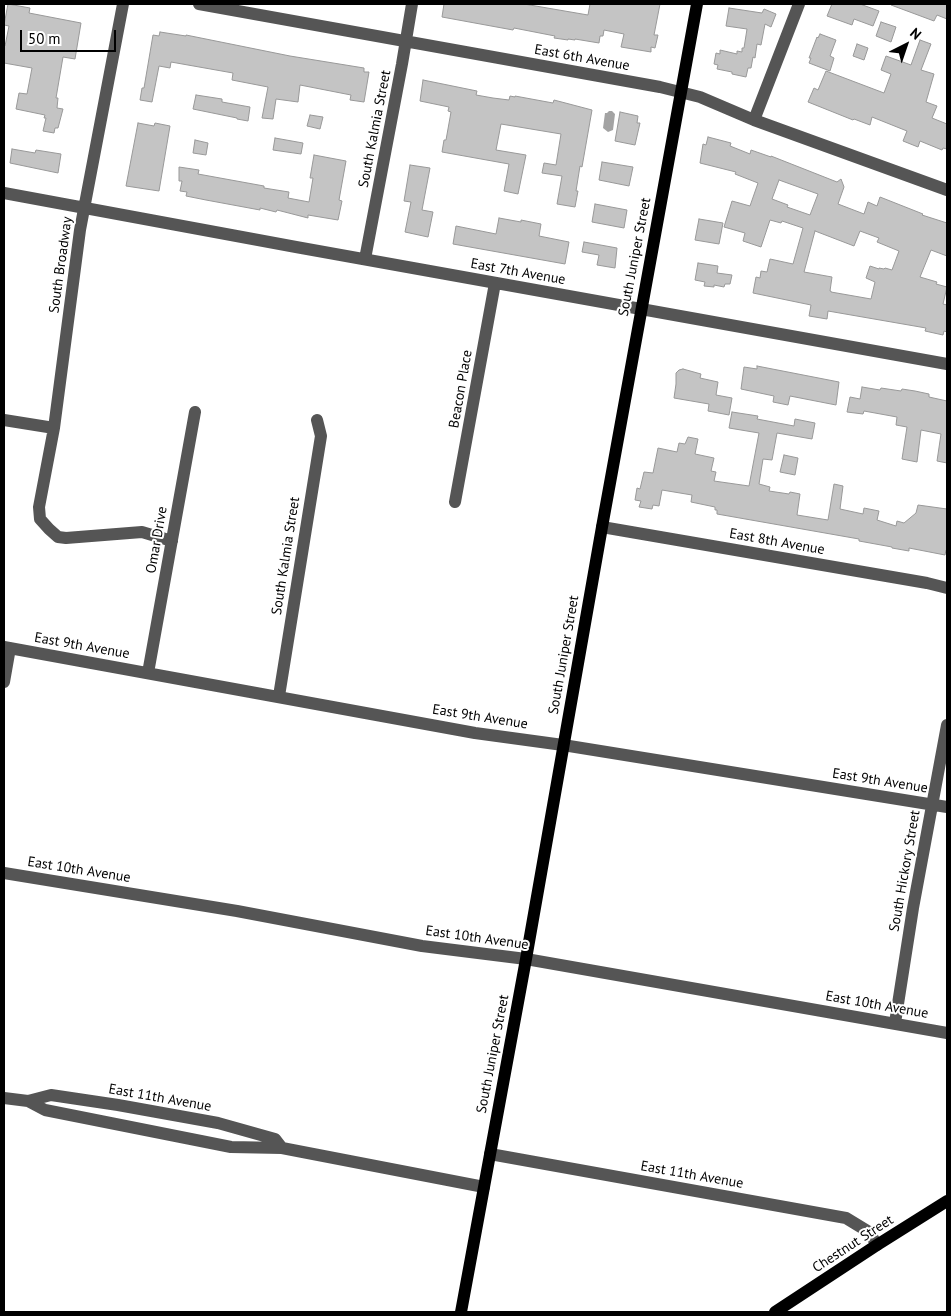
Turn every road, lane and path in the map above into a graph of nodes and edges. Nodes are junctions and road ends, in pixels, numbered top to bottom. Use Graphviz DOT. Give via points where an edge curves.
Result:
graph roads {
  1 [pos="123,4"];
  2 [pos="199,4"];
  3 [pos="412,4"];
  4 [pos="697,4"];
  5 [pos="799,4"];
  6 [pos="406,41"];
  7 [pos="681,92"];
  8 [pos="754,120"];
  9 [pos="947,190"];
  10 [pos="4,193"];
  11 [pos="84,208"];
  12 [pos="365,259"];
  13 [pos="495,283"];
  14 [pos="641,309"];
  15 [pos="947,364"];
  16 [pos="195,412"];
  17 [pos="4,420"];
  18 [pos="317,420"];
  19 [pos="54,428"];
  20 [pos="456,502"];
  21 [pos="602,527"];
  22 [pos="172,540"];
  23 [pos="947,588"];
  24 [pos="7,648"];
  25 [pos="148,672"];
  26 [pos="4,682"];
  27 [pos="279,696"];
  28 [pos="947,725"];
  29 [pos="563,745"];
  30 [pos="932,804"];
  31 [pos="947,807"];
  32 [pos="4,873"];
  33 [pos="526,959"];
  34 [pos="895,1023"];
  35 [pos="947,1033"];
  36 [pos="4,1098"];
  37 [pos="28,1101"];
  38 [pos="282,1148"];
  39 [pos="490,1154"];
  40 [pos="484,1187"];
  41 [pos="947,1201"];
  42 [pos="877,1245"];
  43 [pos="461,1312"];
  44 [pos="775,1312"];
  1 -- 11 [label="street, South Broadway"];
  2 -- 6 [label="street, East 6th Avenue"];
  3 -- 6 [label="street, South Kalmia Street"];
  4 -- 7 [label="main road, South Juniper Street"];
  5 -- 8 [label="street"];
  6 -- 7 [label="street, East 6th Avenue"];
  6 -- 12 [label="street, South Kalmia Street"];
  7 -- 8 [label="street, East 6th Avenue"];
  7 -- 14 [label="main road, South Juniper Street"];
  8 -- 9 [label="street, East 6th Avenue"];
  10 -- 11 [label="street, East 7th Avenue"];
  11 -- 12 [label="street, East 7th Avenue"];
  11 -- 19 [label="street, South Broadway"];
  12 -- 13 [label="street, East 7th Avenue"];
  13 -- 14 [label="street, East 7th Avenue"];
  13 -- 20 [label="street, Beacon Place"];
  14 -- 15 [label="street, East 7th Avenue"];
  14 -- 21 [label="main road, South Juniper Street"];
  16 -- 22 [label="street, Omar Drive"];
  17 -- 19 [label="street"];
  18 -- 27 [label="street, South Kalmia Street" via="321,436"];
  19 -- 22 [label="street, South Broadway" via="39,507 40,519 49,529 58,537 66,538 142,532"];
  21 -- 23 [label="street, East 8th Avenue"];
  21 -- 29 [label="main road, South Juniper Street"];
  22 -- 25 [label="street, Omar Drive"];
  24 -- 25 [label="street, East 9th Avenue"];
  24 -- 26 [label="street"];
  25 -- 27 [label="street, East 9th Avenue"];
  27 -- 29 [label="street, East 9th Avenue"];
  28 -- 30 [label="street, South Hickory Street"];
  29 -- 30 [label="street, East 9th Avenue"];
  29 -- 33 [label="main road, South Juniper Street"];
  30 -- 31 [label="street, East 9th Avenue"];
  30 -- 34 [label="street, South Hickory Street"];
  32 -- 33 [label="street, East 10th Avenue" via="237,911 422,946"];
  33 -- 34 [label="street, East 10th Avenue"];
  33 -- 39 [label="main road, South Juniper Street"];
  34 -- 35 [label="street, East 10th Avenue"];
  36 -- 37 [label="street, East 11th Avenue"];
  37 -- 38 [label="street, East 11th Avenue" via="45,1110 230,1147"];
  37 -- 38 [label="street, East 11th Avenue" via="50,1094 118,1104 228,1126 275,1139"];
  38 -- 40 [label="street, East 11th Avenue"];
  39 -- 40 [label="main road, South Juniper Street"];
  39 -- 42 [label="street, East 11th Avenue" via="846,1218 869,1232"];
  40 -- 43 [label="main road, South Juniper Street"];
  41 -- 42 [label="main road, Chestnut Street"];
  42 -- 44 [label="main road, Chestnut Street"];
}
